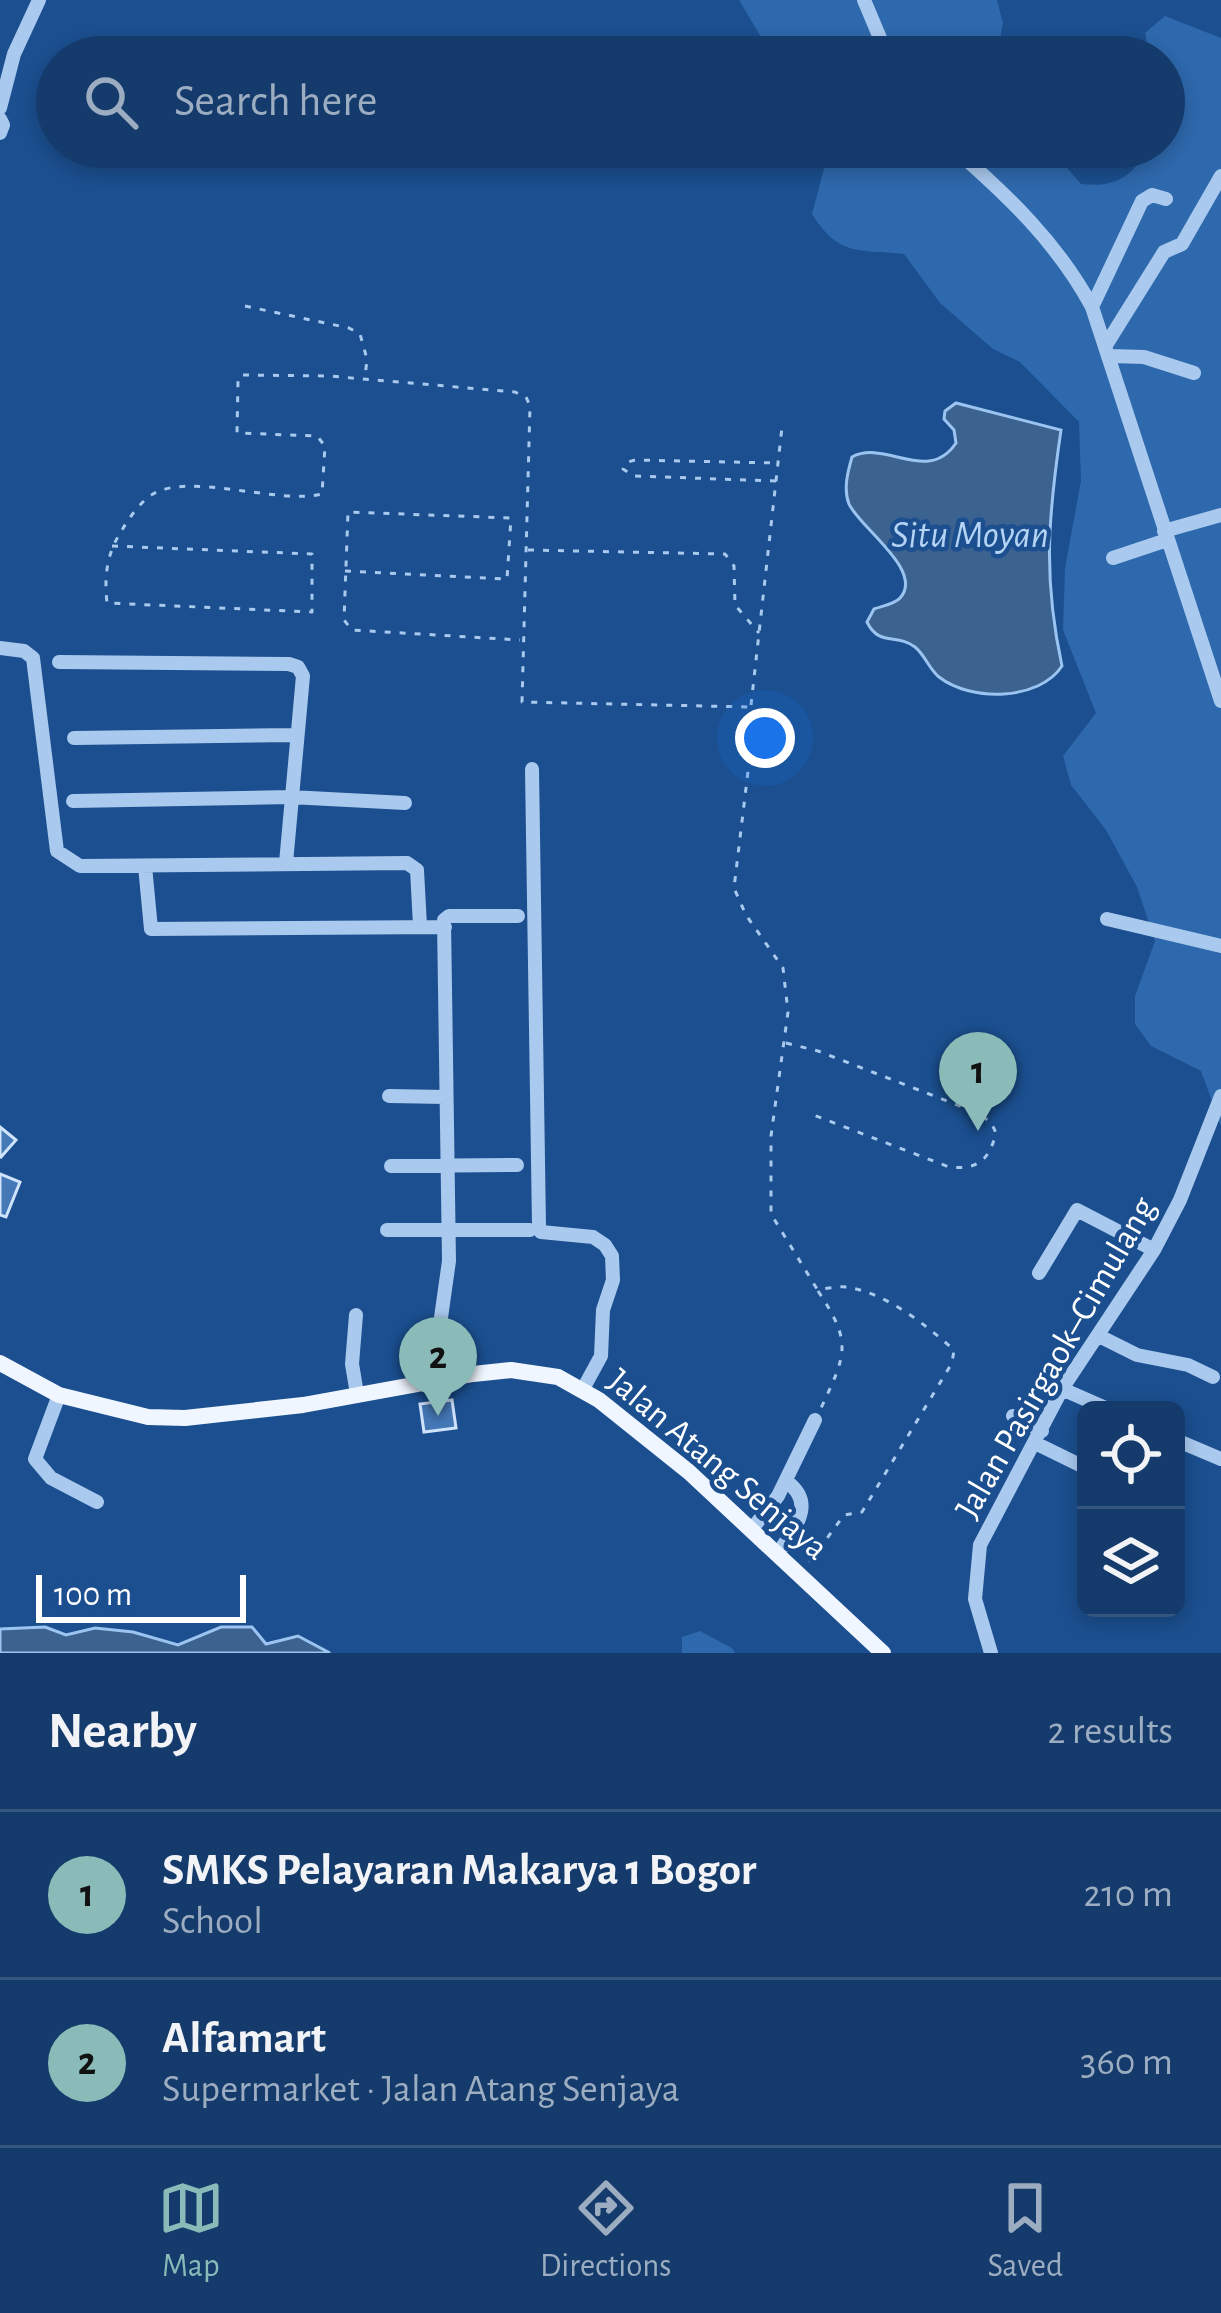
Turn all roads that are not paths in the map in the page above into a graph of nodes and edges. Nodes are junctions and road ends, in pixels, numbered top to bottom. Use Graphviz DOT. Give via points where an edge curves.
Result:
graph roads {
  1 [pos="39,0"];
  2 [pos="864,0"];
  3 [pos="879,36"];
  4 [pos="0,108"];
  5 [pos="0,119"];
  6 [pos="0,133"];
  7 [pos="975,168"];
  8 [pos="1221,176"];
  9 [pos="1166,199"];
  10 [pos="1092,307"];
  11 [pos="1108,351"];
  12 [pos="1194,373"];
  13 [pos="1221,514"];
  14 [pos="1166,536"];
  15 [pos="1113,558"];
  16 [pos="0,648"];
  17 [pos="59,662"];
  18 [pos="1221,701"];
  19 [pos="296,735"];
  20 [pos="74,738"];
  21 [pos="532,769"];
  22 [pos="290,797"];
  23 [pos="73,801"];
  24 [pos="405,803"];
  25 [pos="286,863"];
  26 [pos="145,866"];
  27 [pos="518,916"];
  28 [pos="1107,919"];
  29 [pos="420,926"];
  30 [pos="445,927"];
  31 [pos="1221,946"];
  32 [pos="389,1096"];
  33 [pos="1221,1096"];
  34 [pos="445,1097"];
  35 [pos="446,1165"];
  36 [pos="517,1165"];
  37 [pos="391,1166"];
  38 [pos="387,1230"];
  39 [pos="449,1230"];
  40 [pos="530,1230"];
  41 [pos="1154,1250"];
  42 [pos="1039,1273"];
  43 [pos="356,1315"];
  44 [pos="1099,1336"];
  45 [pos="0,1363"];
  46 [pos="437,1368"];
  47 [pos="1213,1377"];
  48 [pos="587,1382"];
  49 [pos="356,1388"];
  50 [pos="1062,1389"];
  51 [pos="59,1395"];
  52 [pos="1089,1401"];
  53 [pos="1013,1416"];
  54 [pos="815,1420"];
  55 [pos="1038,1437"];
  56 [pos="1185,1444"];
  57 [pos="1221,1459"];
  58 [pos="1077,1462"];
  59 [pos="785,1480"];
  60 [pos="98,1502"];
  61 [pos="752,1529"];
  62 [pos="778,1553"];
  63 [pos="883,1653"];
  64 [pos="991,1653"];
  1 -- 4 [label="street"];
  2 -- 3 [label="street"];
  5 -- 6 [label="street"];
  7 -- 10 [label="street" via="1037,226"];
  8 -- 11 [label="street" via="1182,244 1164,252"];
  9 -- 10 [label="street" via="1142,201"];
  10 -- 11 [label="street"];
  11 -- 12 [label="street"];
  11 -- 14 [label="street"];
  13 -- 14 [label="street"];
  14 -- 15 [label="street"];
  14 -- 18 [label="street"];
  16 -- 26 [label="street" via="33,658 57,851 80,866"];
  17 -- 19 [label="street" via="289,664 303,676"];
  19 -- 20 [label="street"];
  19 -- 22 [label="street"];
  21 -- 48 [label="street" via="538,1226 593,1237 611,1256 601,1356"];
  22 -- 23 [label="street"];
  22 -- 24 [label="street"];
  22 -- 25 [label="street"];
  25 -- 26 [label="street"];
  25 -- 29 [label="street" via="415,865"];
  26 -- 29 [label="street" via="151,929"];
  27 -- 30 [label="street" via="449,916"];
  28 -- 31 [label="street"];
  29 -- 30 [label="street"];
  30 -- 34 [label="street"];
  32 -- 34 [label="street"];
  33 -- 41 [label="street, Jalan Pasirgaok–Cimulang"];
  34 -- 35 [label="street"];
  35 -- 36 [label="street"];
  35 -- 37 [label="street"];
  35 -- 39 [label="street"];
  38 -- 39 [label="street"];
  39 -- 40 [label="street"];
  39 -- 46 [label="street"];
  41 -- 42 [label="street" via="1077,1210"];
  41 -- 44 [label="street, Jalan Pasirgaok–Cimulang"];
  43 -- 49 [label="street"];
  44 -- 47 [label="street"];
  44 -- 50 [label="street, Jalan Pasirgaok–Cimulang"];
  45 -- 51 [label="main road, Jalan Atang Senjaya"];
  46 -- 48 [label="main road, Jalan Atang Senjaya"];
  46 -- 49 [label="main road, Jalan Atang Senjaya"];
  48 -- 61 [label="main road, Jalan Atang Senjaya"];
  49 -- 51 [label="main road, Jalan Atang Senjaya" via="303,1405 185,1418 148,1418"];
  50 -- 52 [label="street"];
  50 -- 55 [label="street, Jalan Pasirgaok–Cimulang"];
  51 -- 60 [label="street" via="35,1459 51,1478"];
  53 -- 55 [label="street"];
  54 -- 59 [label="street"];
  55 -- 58 [label="street"];
  55 -- 64 [label="street, Jalan Pasirgaok–Cimulang" via="976,1562 975,1599"];
  56 -- 57 [label="street"];
  59 -- 61 [label="street"];
  59 -- 62 [label="street" via="803,1502 801,1520"];
  61 -- 62 [label="main road, Jalan Atang Senjaya"];
  62 -- 63 [label="main road, Jalan Atang Senjaya"];
}
